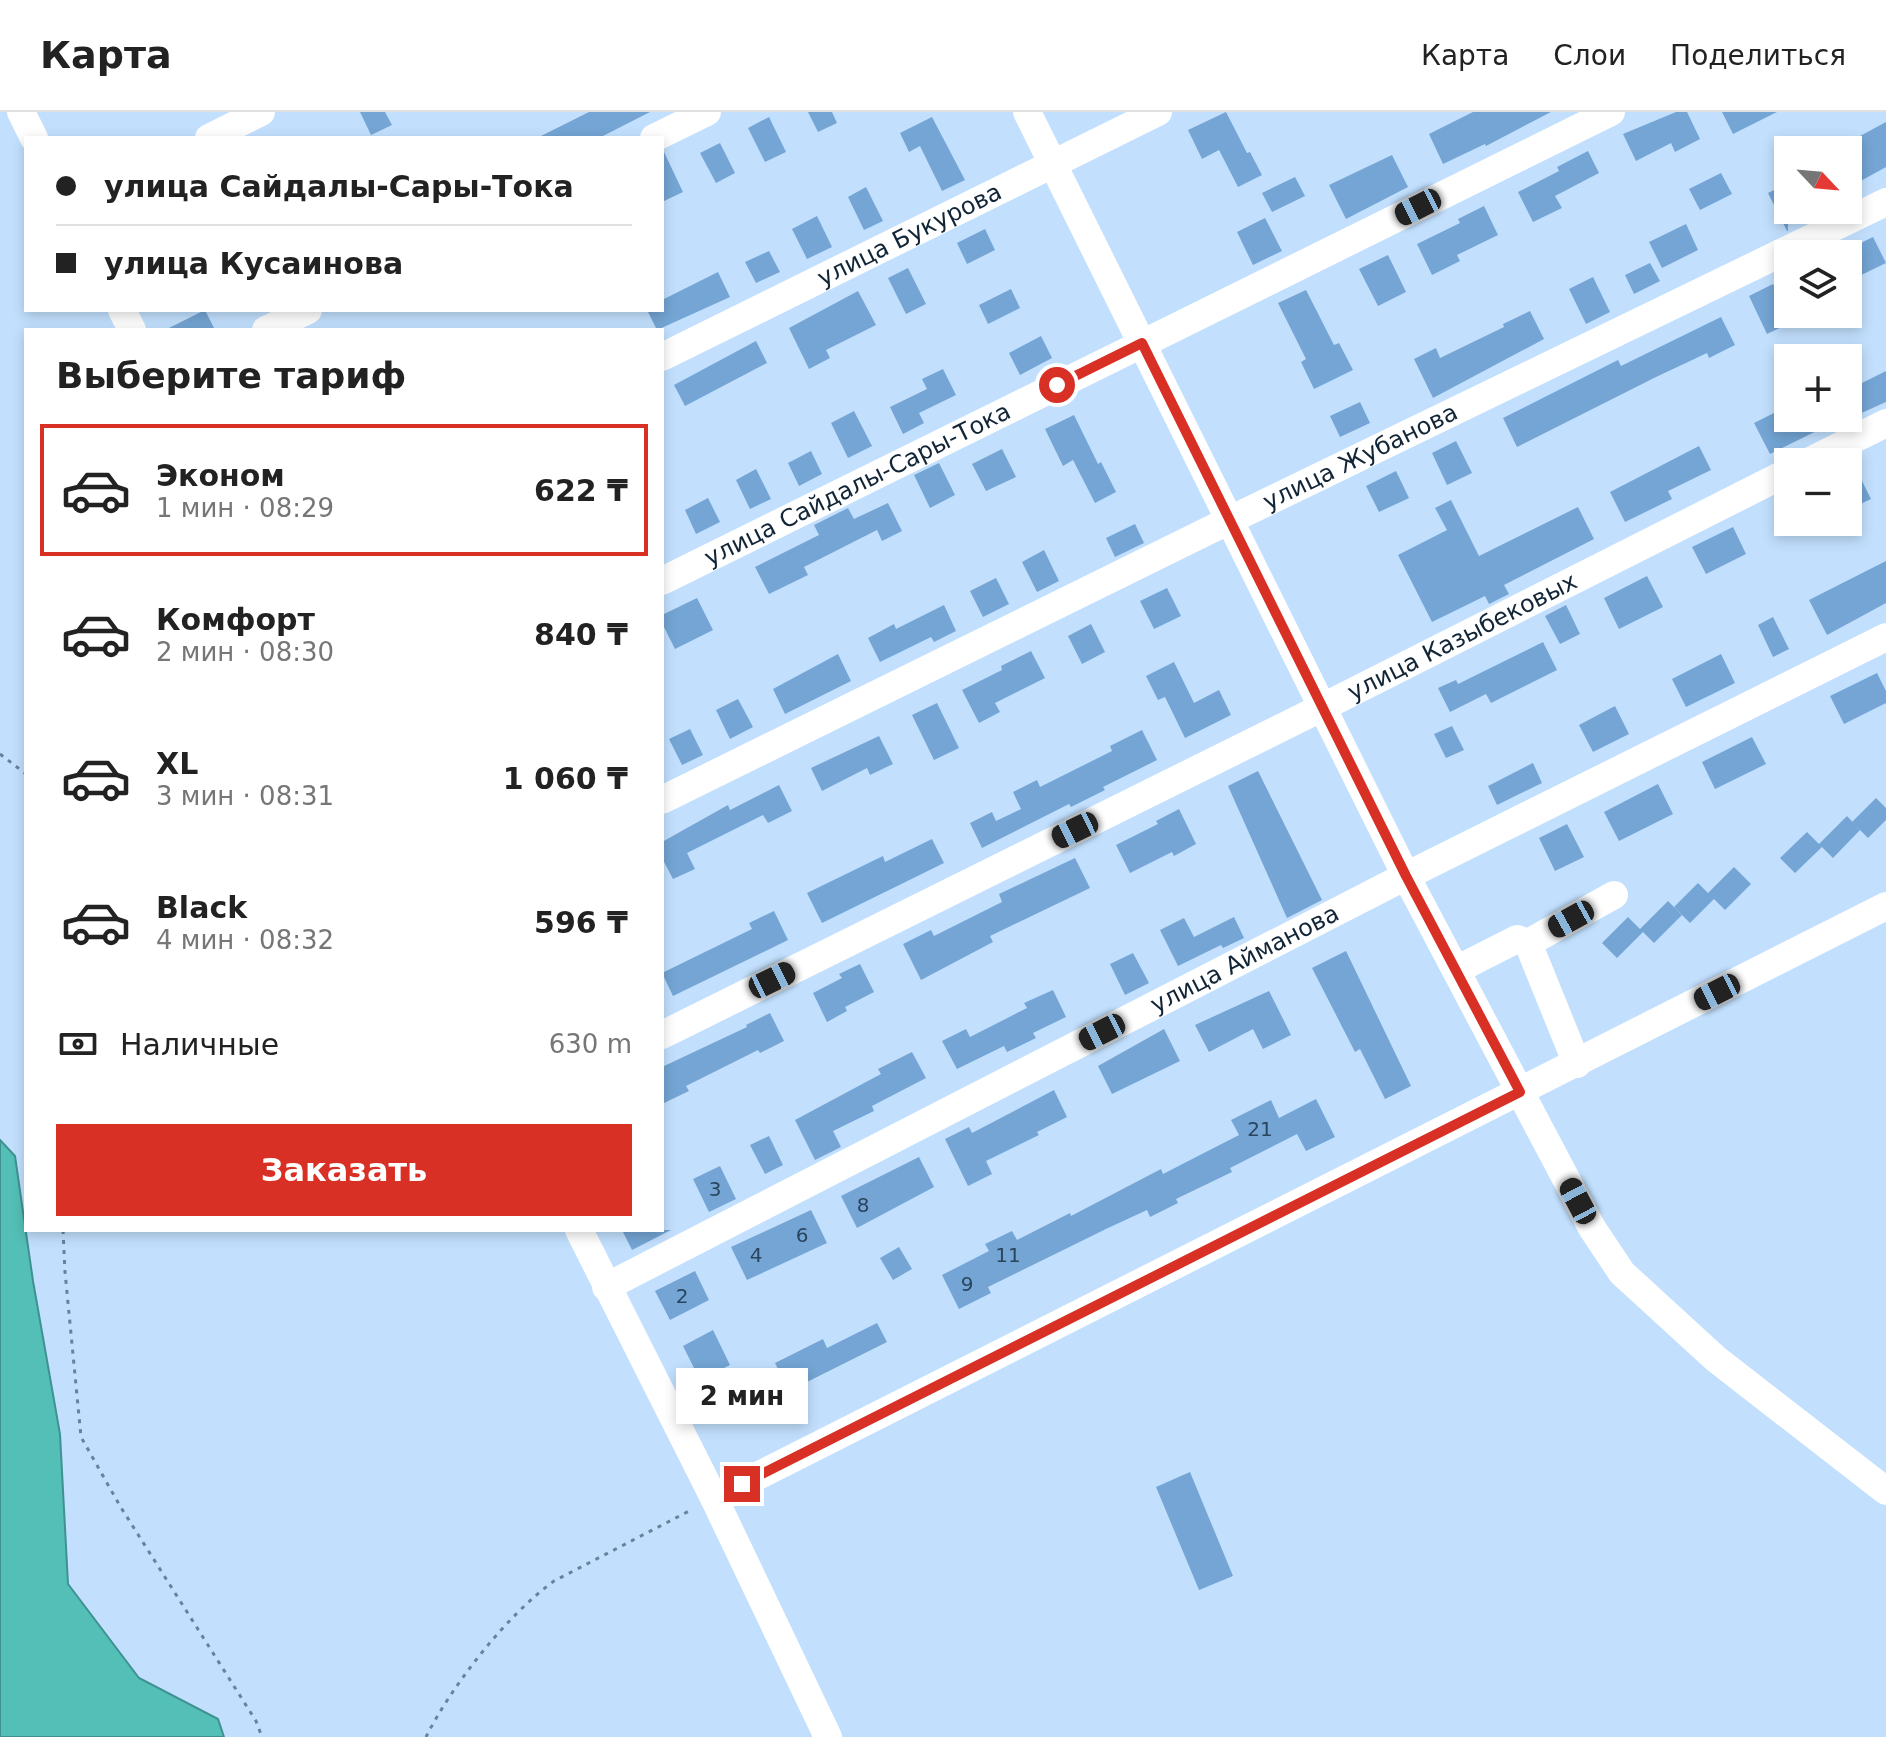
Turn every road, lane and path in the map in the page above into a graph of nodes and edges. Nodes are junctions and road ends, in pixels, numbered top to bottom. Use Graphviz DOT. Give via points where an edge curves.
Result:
graph roads {
  1 [pos="21,112"];
  2 [pos="261,112"];
  3 [pos="707,112"];
  4 [pos="1027,112"];
  5 [pos="1158,112"];
  6 [pos="1611,112"];
  7 [pos="33,136"];
  8 [pos="213,136"];
  9 [pos="658,136"];
  10 [pos="1053,164"];
  11 [pos="1886,202"];
  12 [pos="304,312"];
  13 [pos="270,328"];
  14 [pos="1142,343"];
  15 [pos="664,356"];
  16 [pos="1886,423"];
  17 [pos="1836,448"];
  18 [pos="1774,479"];
  19 [pos="1230,520"];
  20 [pos="664,580"];
  21 [pos="1886,637"];
  22 [pos="1323,707"];
  23 [pos="0,754"];
  24 [pos="24,772"];
  25 [pos="664,799"];
  26 [pos="1406,876"];
  27 [pos="1614,895"];
  28 [pos="1886,906"];
  29 [pos="1528,943"];
  30 [pos="1456,970"];
  31 [pos="664,1034"];
  32 [pos="1577,1064"];
  33 [pos="1520,1092"];
  34 [pos="63,1232"];
  35 [pos="580,1232"];
  36 [pos="606,1287"];
  37 [pos="1886,1491"];
  38 [pos="714,1498"];
  39 [pos="262,1737"];
  40 [pos="426,1737"];
  41 [pos="828,1737"];
  1 -- 7 [label="street"];
  2 -- 8 [label="street"];
  3 -- 9 [label="street"];
  4 -- 10 [label="street"];
  5 -- 10 [label="street, улица Букурова"];
  6 -- 14 [label="street, улица Сайдалы-Сары-Тока"];
  10 -- 14 [label="street"];
  10 -- 15 [label="street, улица Букурова"];
  11 -- 19 [label="street, улица Жубанова"];
  12 -- 13 [label="street"];
  14 -- 19 [label="street"];
  14 -- 20 [label="street, улица Сайдалы-Сары-Тока"];
  16 -- 17 [label="street"];
  18 -- 22 [label="street, улица Казыбековых"];
  19 -- 22 [label="street"];
  19 -- 25 [label="street, улица Жубанова"];
  21 -- 26 [label="street, улица Айманова"];
  22 -- 26 [label="street"];
  22 -- 31 [label="street, улица Казыбековых"];
  23 -- 24 [label="path"];
  26 -- 30 [label="street"];
  26 -- 36 [label="street, улица Айманова"];
  27 -- 29 [label="street"];
  28 -- 32 [label="street"];
  29 -- 30 [label="street" via="1517,939"];
  29 -- 32 [label="street"];
  30 -- 33 [label="street"];
  32 -- 33 [label="street"];
  33 -- 37 [label="street" via="1592,1228 1622,1273 1716,1359"];
  33 -- 38 [label="street"];
  34 -- 39 [label="path" via="81,1437"];
  35 -- 36 [label="street"];
  36 -- 38 [label="street"];
  38 -- 40 [label="path" via="541,1591 476,1659"];
  38 -- 41 [label="street"];
}
